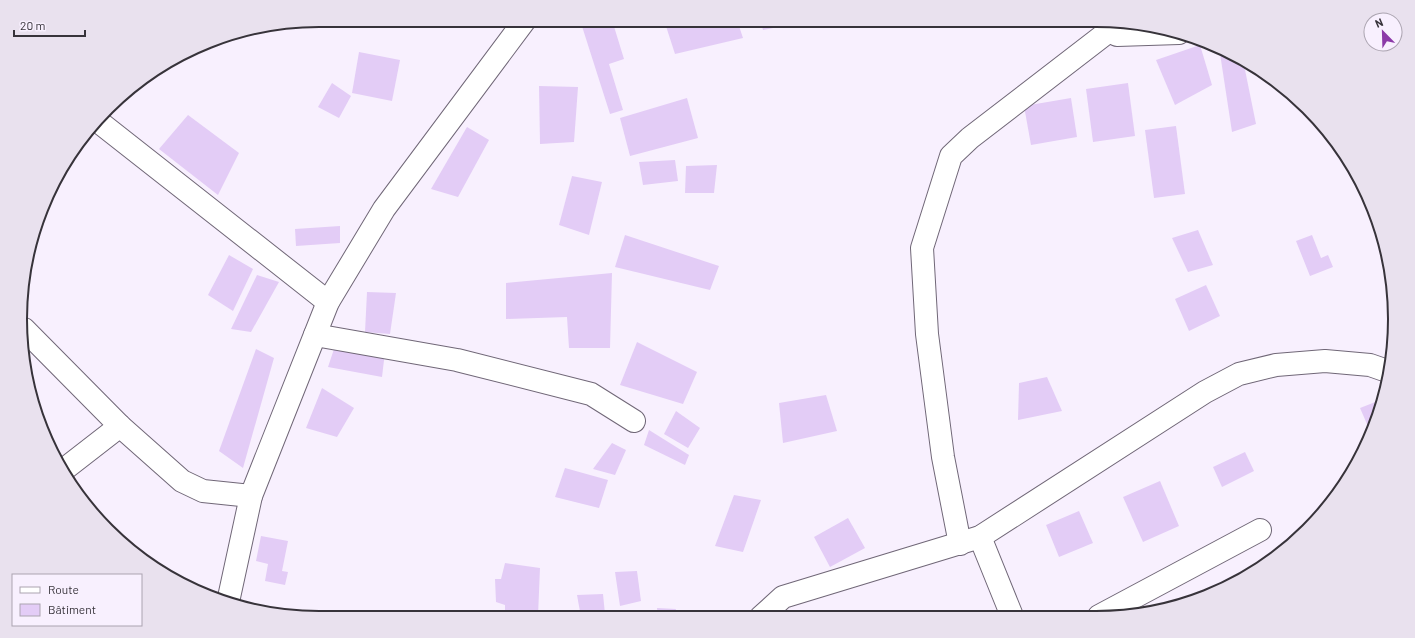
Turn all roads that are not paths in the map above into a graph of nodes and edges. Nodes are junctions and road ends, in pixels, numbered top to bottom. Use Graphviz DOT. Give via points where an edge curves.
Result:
graph roads {
  1 [pos="520,27"];
  2 [pos="1105,27"];
  3 [pos="1109,28"];
  4 [pos="1156,34"];
  5 [pos="101,124"];
  6 [pos="328,302"];
  7 [pos="28,333"];
  8 [pos="315,335"];
  9 [pos="1383,370"];
  10 [pos="634,421"];
  11 [pos="120,426"];
  12 [pos="67,467"];
  13 [pos="251,496"];
  14 [pos="1260,530"];
  15 [pos="980,537"];
  16 [pos="960,544"];
  17 [pos="229,597"];
  18 [pos="1110,610"];
  19 [pos="768,611"];
  20 [pos="1010,611"];
  1 -- 6 [label="street" via="384,209"];
  2 -- 16 [label="street" via="951,156 922,248 927,334 943,457"];
  3 -- 4 [label="street" via="1117,35"];
  5 -- 6 [label="street"];
  6 -- 8 [label="street"];
  7 -- 11 [label="street"];
  8 -- 10 [label="street" via="457,360 591,394"];
  8 -- 13 [label="street"];
  9 -- 15 [label="street" via="1370,365 1325,362 1276,365 1239,374 1204,392"];
  11 -- 12 [label="street"];
  11 -- 13 [label="street" via="182,481 203,491"];
  13 -- 17 [label="street"];
  14 -- 18 [label="street"];
  15 -- 16 [label="street"];
  15 -- 20 [label="street"];
  16 -- 19 [label="street" via="783,597"];
}
